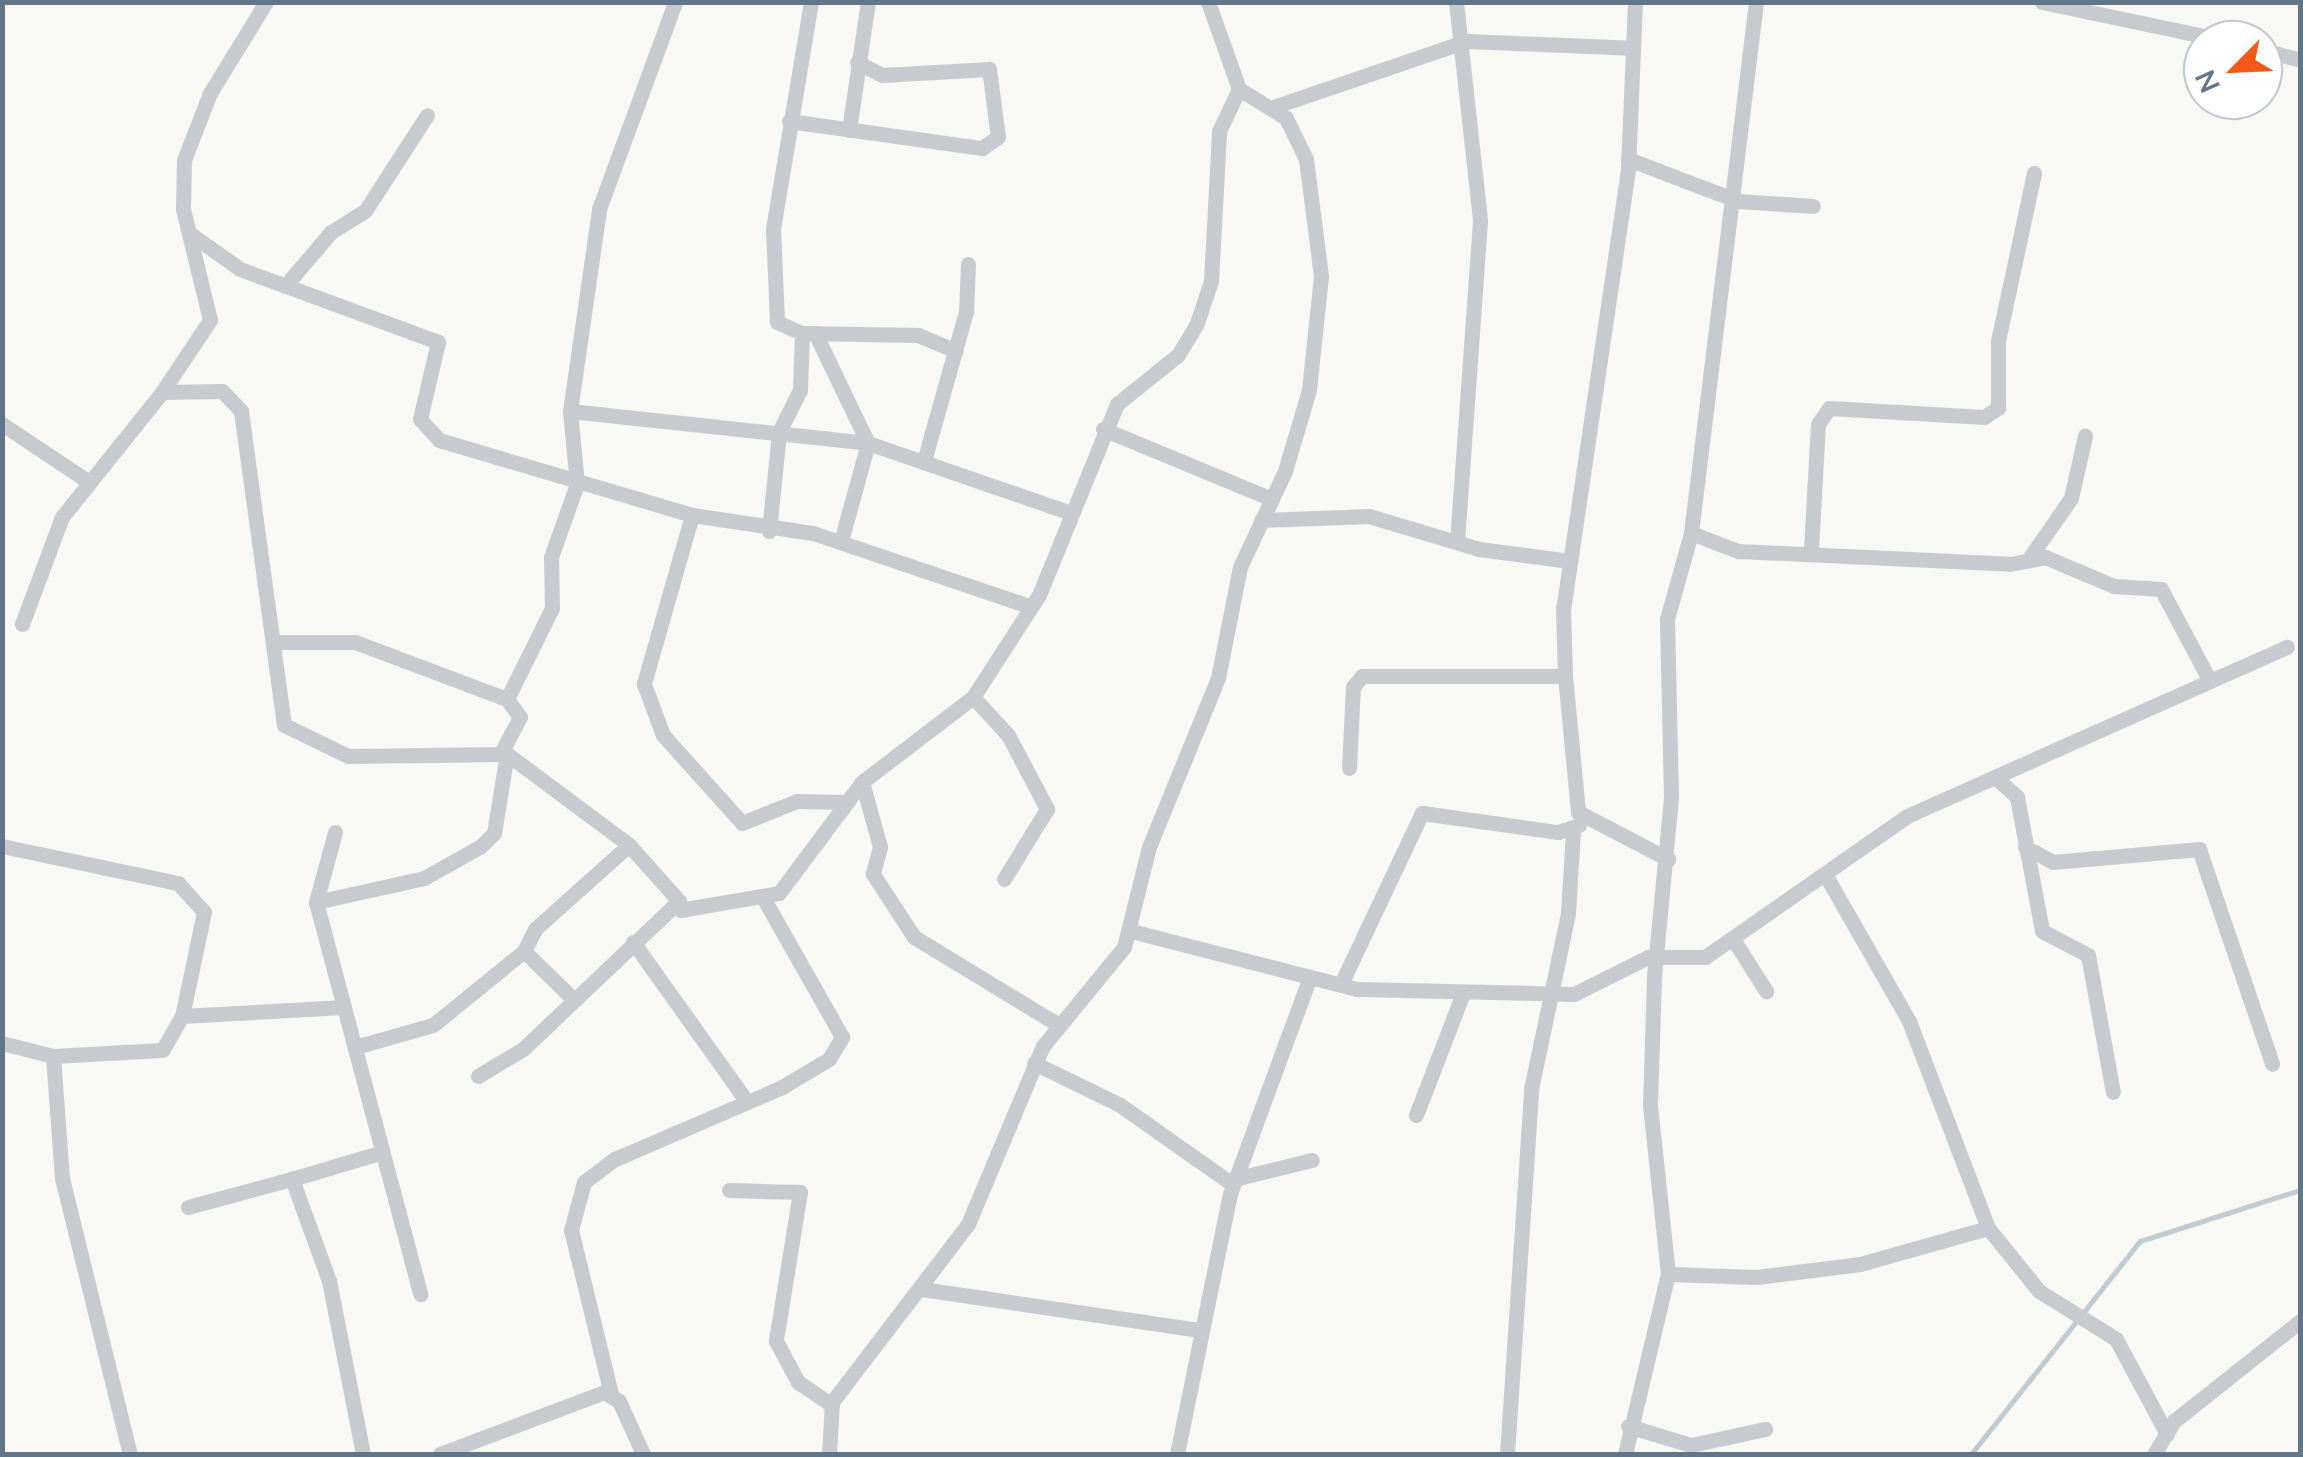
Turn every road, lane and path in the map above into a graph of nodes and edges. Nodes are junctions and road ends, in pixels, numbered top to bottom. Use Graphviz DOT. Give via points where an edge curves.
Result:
graph roads {
  1 [pos="266,2"];
  2 [pos="675,2"];
  3 [pos="811,2"];
  4 [pos="868,2"];
  5 [pos="1208,2"];
  6 [pos="1456,2"];
  7 [pos="1636,2"];
  8 [pos="1756,2"];
  9 [pos="2042,2"];
  10 [pos="2183,32"];
  11 [pos="1467,41"];
  12 [pos="1632,48"];
  13 [pos="857,62"];
  14 [pos="1239,89"];
  15 [pos="1273,107"];
  16 [pos="427,115"];
  17 [pos="789,121"];
  18 [pos="849,130"];
  19 [pos="1628,159"];
  20 [pos="2034,173"];
  21 [pos="1738,201"];
  22 [pos="1813,206"];
  23 [pos="192,234"];
  24 [pos="968,264"];
  25 [pos="285,286"];
  26 [pos="809,333"];
  27 [pos="956,351"];
  28 [pos="162,392"];
  29 [pos="570,411"];
  30 [pos="2,424"];
  31 [pos="1102,429"];
  32 [pos="779,432"];
  33 [pos="2085,436"];
  34 [pos="868,443"];
  35 [pos="924,461"];
  36 [pos="86,480"];
  37 [pos="577,484"];
  38 [pos="1272,499"];
  39 [pos="1066,511"];
  40 [pos="692,514"];
  41 [pos="1261,520"];
  42 [pos="769,531"];
  43 [pos="1691,534"];
  44 [pos="841,541"];
  45 [pos="1458,541"];
  46 [pos="1811,549"];
  47 [pos="2030,557"];
  48 [pos="1570,561"];
  49 [pos="1031,608"];
  50 [pos="22,624"];
  51 [pos="272,642"];
  52 [pos="2287,648"];
  53 [pos="1565,676"];
  54 [pos="2210,681"];
  55 [pos="972,696"];
  56 [pos="507,699"];
  57 [pos="504,754"];
  58 [pos="1349,768"];
  59 [pos="1995,778"];
  60 [pos="862,782"];
  61 [pos="845,802"];
  62 [pos="1578,812"];
  63 [pos="1573,830"];
  64 [pos="334,832"];
  65 [pos="629,845"];
  66 [pos="2,846"];
  67 [pos="2026,847"];
  68 [pos="1668,859"];
  69 [pos="1826,876"];
  70 [pos="1004,879"];
  71 [pos="764,899"];
  72 [pos="678,901"];
  73 [pos="316,902"];
  74 [pos="1132,931"];
  75 [pos="1733,939"];
  76 [pos="633,942"];
  77 [pos="524,951"];
  78 [pos="1655,956"];
  79 [pos="1309,979"];
  80 [pos="1341,984"];
  81 [pos="1766,991"];
  82 [pos="1464,993"];
  83 [pos="1548,995"];
  84 [pos="571,997"];
  85 [pos="344,1008"];
  86 [pos="182,1016"];
  87 [pos="1058,1024"];
  88 [pos="2,1043"];
  89 [pos="355,1046"];
  90 [pos="54,1056"];
  91 [pos="1034,1063"];
  92 [pos="2272,1064"];
  93 [pos="478,1076"];
  94 [pos="2113,1092"];
  95 [pos="744,1098"];
  96 [pos="1416,1115"];
  97 [pos="378,1153"];
  98 [pos="1312,1160"];
  99 [pos="292,1179"];
  100 [pos="1233,1182"];
  101 [pos="729,1190"];
  102 [pos="188,1207"];
  103 [pos="1988,1228"];
  104 [pos="1668,1274"];
  105 [pos="922,1288"];
  106 [pos="420,1294"];
  107 [pos="2300,1321"];
  108 [pos="1200,1330"];
  109 [pos="611,1394"];
  110 [pos="832,1405"];
  111 [pos="1628,1426"];
  112 [pos="1765,1429"];
  113 [pos="2167,1434"];
  114 [pos="130,1454"];
  115 [pos="363,1454"];
  116 [pos="440,1454"];
  117 [pos="643,1454"];
  118 [pos="829,1454"];
  119 [pos="1177,1454"];
  120 [pos="1507,1454"];
  121 [pos="1626,1454"];
  122 [pos="2154,1454"];
  1 -- 23 [label="street" via="210,93 184,160"];
  2 -- 29 [label="street" via="599,208"];
  3 -- 17 [label="street"];
  4 -- 13 [label="street"];
  5 -- 14 [label="street"];
  6 -- 11 [label="street"];
  7 -- 12 [label="street"];
  8 -- 21 [label="street"];
  9 -- 10 [label="street"];
  11 -- 12 [label="street"];
  11 -- 15 [label="street"];
  11 -- 45 [label="street" via="1480,221"];
  12 -- 19 [label="street"];
  13 -- 18 [label="street"];
  13 -- 18 [label="street" via="882,75 989,69 998,136 982,148"];
  14 -- 15 [label="street"];
  14 -- 31 [label="street" via="1219,130 1212,281 1196,323 1178,355 1127,393"];
  15 -- 38 [label="street" via="1306,158 1321,276 1309,390"];
  16 -- 25 [label="street" via="365,211 320,242"];
  17 -- 18 [label="street"];
  17 -- 26 [label="street" via="773,309 777,322"];
  19 -- 21 [label="street"];
  19 -- 48 [label="street"];
  20 -- 46 [label="street" via="1998,340 1998,408 1984,417 1829,408 1818,424"];
  21 -- 22 [label="street"];
  21 -- 43 [label="street" via="1700,402"];
  23 -- 25 [label="street" via="218,260"];
  23 -- 28 [label="street" via="210,320"];
  24 -- 27 [label="street"];
  25 -- 37 [label="street" via="438,342 420,420 438,440"];
  26 -- 27 [label="street" via="918,335"];
  26 -- 32 [label="street" via="800,390"];
  26 -- 34 [label="street"];
  27 -- 35 [label="street"];
  28 -- 36 [label="street"];
  28 -- 51 [label="street" via="222,391 241,411"];
  29 -- 32 [label="street"];
  29 -- 37 [label="street"];
  30 -- 36 [label="street"];
  31 -- 38 [label="street"];
  31 -- 39 [label="street"];
  32 -- 34 [label="street"];
  32 -- 42 [label="street"];
  33 -- 47 [label="street" via="2071,498"];
  34 -- 35 [label="street"];
  34 -- 44 [label="street"];
  35 -- 39 [label="street"];
  36 -- 50 [label="street"];
  37 -- 40 [label="street"];
  37 -- 56 [label="street" via="551,557 552,608"];
  38 -- 41 [label="street"];
  39 -- 49 [label="street"];
  40 -- 42 [label="street"];
  40 -- 61 [label="street" via="644,684 662,735 742,823 797,800"];
  41 -- 45 [label="street" via="1368,516"];
  41 -- 74 [label="street" via="1234,583 1218,678 1139,876"];
  42 -- 44 [label="street"];
  43 -- 46 [label="street" via="1738,552"];
  43 -- 68 [label="street" via="1667,618"];
  44 -- 49 [label="street"];
  45 -- 48 [label="street"];
  46 -- 47 [label="street" via="1975,562"];
  47 -- 54 [label="street" via="2114,586 2161,588"];
  48 -- 53 [label="street"];
  49 -- 55 [label="street"];
  51 -- 56 [label="street" via="354,642"];
  51 -- 57 [label="street" via="284,725 294,733 348,756"];
  52 -- 54 [label="street"];
  53 -- 58 [label="street" via="1362,676 1353,687"];
  53 -- 62 [label="street"];
  54 -- 59 [label="street"];
  55 -- 60 [label="street"];
  55 -- 70 [label="street" via="1008,736 1047,810"];
  56 -- 57 [label="street" via="520,716"];
  57 -- 65 [label="street"];
  57 -- 73 [label="street" via="494,833 481,846 424,878"];
  59 -- 67 [label="street" via="2017,798"];
  59 -- 69 [label="street" via="1907,816"];
  60 -- 61 [label="street"];
  60 -- 87 [label="street" via="880,846 875,882 914,936"];
  61 -- 71 [label="street" via="793,879"];
  62 -- 63 [label="street"];
  62 -- 68 [label="street"];
  63 -- 80 [label="street" via="1422,813"];
  63 -- 83 [label="street" via="1568,913"];
  64 -- 73 [label="street"];
  65 -- 72 [label="street"];
  65 -- 77 [label="street" via="535,929"];
  66 -- 86 [label="street" via="194,894 204,912"];
  67 -- 92 [label="street" via="2053,862 2199,850"];
  67 -- 94 [label="street" via="2042,930 2088,956"];
  68 -- 78 [label="street"];
  69 -- 75 [label="street"];
  69 -- 103 [label="street" via="1909,1021"];
  71 -- 72 [label="street" via="680,910"];
  71 -- 95 [label="street" via="842,1037 829,1059"];
  72 -- 76 [label="street"];
  73 -- 85 [label="street"];
  74 -- 79 [label="street"];
  74 -- 87 [label="street" via="1115,966"];
  75 -- 78 [label="street" via="1693,960"];
  75 -- 81 [label="street"];
  76 -- 84 [label="street"];
  76 -- 95 [label="street"];
  77 -- 84 [label="street"];
  77 -- 89 [label="street" via="433,1024"];
  78 -- 83 [label="street" via="1590,989"];
  78 -- 104 [label="street" via="1650,1105"];
  79 -- 80 [label="street"];
  79 -- 100 [label="street"];
  80 -- 82 [label="street"];
  82 -- 83 [label="street"];
  82 -- 96 [label="street"];
  83 -- 120 [label="street" via="1531,1089"];
  84 -- 93 [label="street" via="523,1049"];
  85 -- 86 [label="street"];
  85 -- 89 [label="street"];
  86 -- 90 [label="street" via="151,1054"];
  87 -- 91 [label="street"];
  88 -- 90 [label="street"];
  89 -- 97 [label="street"];
  90 -- 114 [label="street" via="62,1178"];
  91 -- 100 [label="street" via="1120,1105"];
  91 -- 105 [label="street" via="979,1204"];
  95 -- 109 [label="street" via="584,1182 571,1230"];
  97 -- 99 [label="street"];
  97 -- 106 [label="street"];
  98 -- 100 [label="street"];
  99 -- 102 [label="street"];
  99 -- 115 [label="street" via="328,1281"];
  100 -- 108 [label="street"];
  101 -- 110 [label="street" via="800,1192 776,1340 798,1382"];
  103 -- 104 [label="street" via="1860,1264 1756,1277"];
  103 -- 113 [label="street" via="2039,1291 2116,1339"];
  104 -- 111 [label="street"];
  105 -- 108 [label="street"];
  105 -- 110 [label="street"];
  107 -- 113 [label="street"];
  108 -- 119 [label="street"];
  109 -- 116 [label="street"];
  109 -- 117 [label="street"];
  110 -- 118 [label="street"];
  111 -- 112 [label="street" via="1691,1446"];
  111 -- 121 [label="street"];
  113 -- 122 [label="street"];
}
